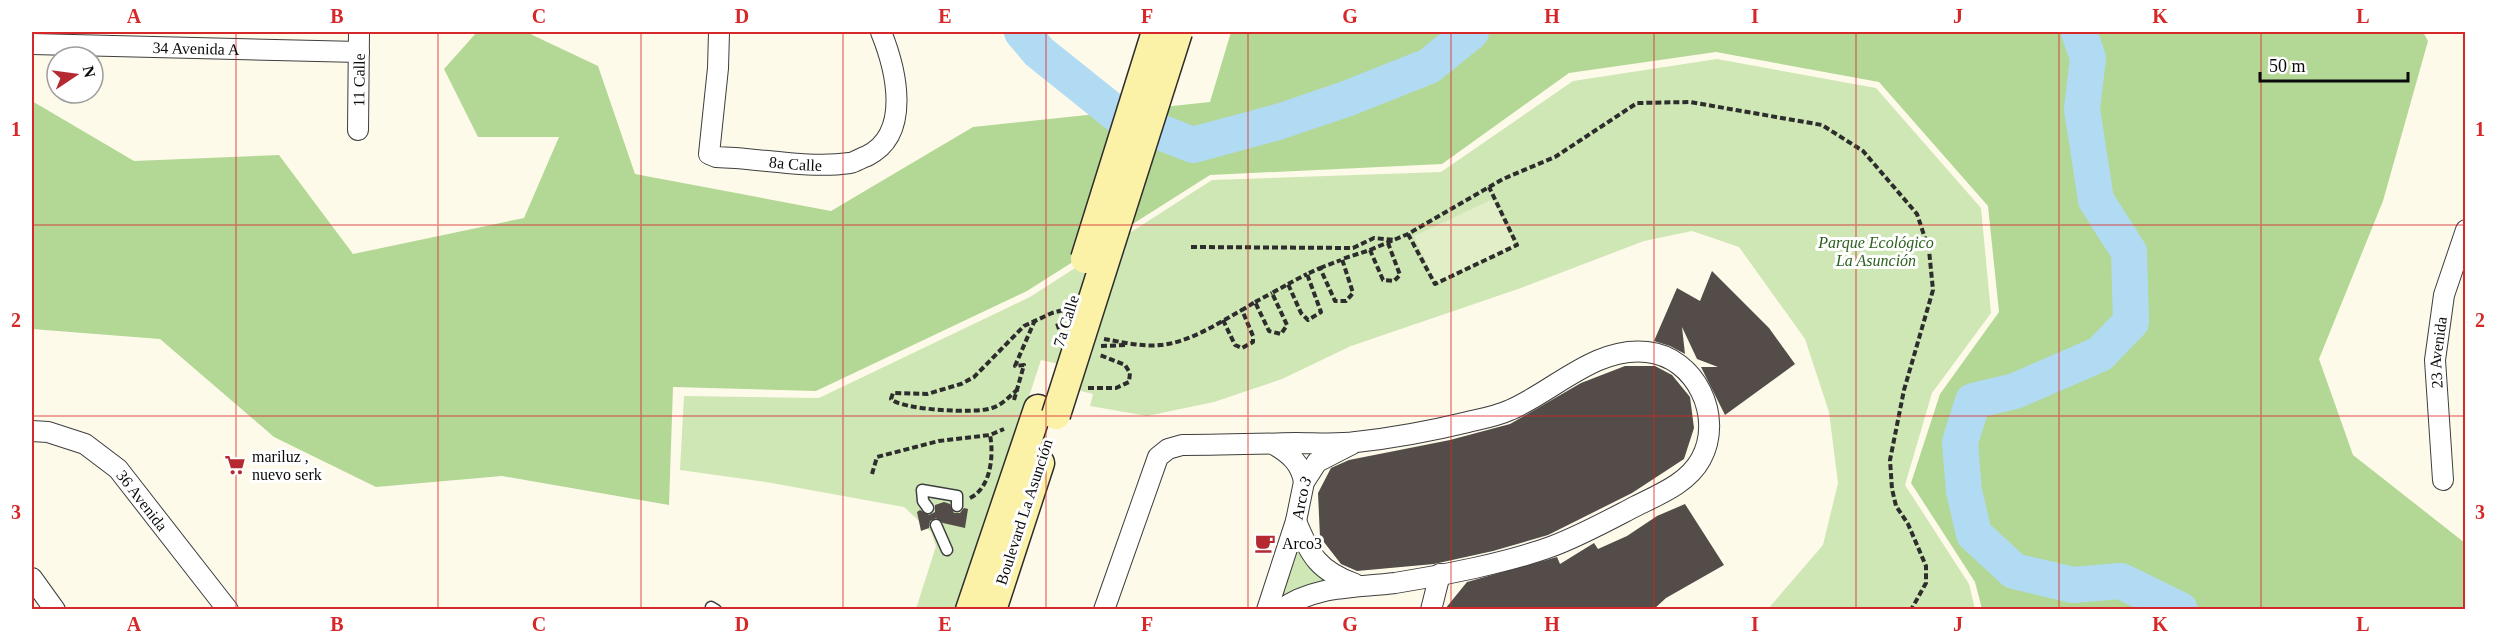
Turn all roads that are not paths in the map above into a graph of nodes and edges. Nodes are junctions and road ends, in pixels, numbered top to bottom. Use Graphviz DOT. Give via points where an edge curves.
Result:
graph roads {
  1 [pos="359,32"];
  2 [pos="719,32"];
  3 [pos="881,32"];
  4 [pos="1156,32"];
  5 [pos="1178,32"];
  6 [pos="32,44"];
  7 [pos="359,52"];
  8 [pos="358,130"];
  9 [pos="2466,230"];
  10 [pos="2462,260"];
  11 [pos="1035,411"];
  12 [pos="32,431"];
  13 [pos="1354,443"];
  14 [pos="1273,444"];
  15 [pos="2444,480"];
  16 [pos="1304,483"];
  17 [pos="957,501"];
  18 [pos="928,508"];
  19 [pos="1296,522"];
  20 [pos="936,525"];
  21 [pos="947,550"];
  22 [pos="1440,574"];
  23 [pos="32,578"];
  24 [pos="1361,586"];
  25 [pos="55,609"];
  26 [pos="228,609"];
  27 [pos="977,609"];
  28 [pos="1104,609"];
  29 [pos="1267,609"];
  30 [pos="1280,609"];
  31 [pos="1431,609"];
  1 -- 7 [label="street, 11 Calle"];
  2 -- 3 [label="street, 8a Calle" via="709,154 790,163 851,163 875,152 888,140 895,117 897,92"];
  4 -- 11 [label="main road, 7a Calle, bridge"];
  5 -- 11 [label="main road, 7a Calle, bridge"];
  6 -- 7 [label="street, 34 Avenida A"];
  7 -- 8 [label="street, 11 Calle"];
  9 -- 10 [label="street, 23 Avenida"];
  10 -- 15 [label="street, 23 Avenida" via="2444,295 2435,360"];
  11 -- 27 [label="main road, Boulevard La Asunción"];
  12 -- 26 [label="street, 36 Avenida" via="86,444 118,469"];
  13 -- 14 [label="street"];
  13 -- 16 [label="street, Arco 3" via="1317,462"];
  13 -- 22 [label="street" via="1436,429 1509,410 1585,367 1629,351 1670,358 1688,370 1701,390 1710,430 1699,464 1677,486 1552,546"];
  14 -- 16 [label="street" via="1295,460"];
  14 -- 28 [label="street" via="1182,446 1168,449 1158,457"];
  16 -- 19 [label="street, Arco 3"];
  17 -- 18 [label="lane" via="922,490"];
  19 -- 24 [label="street" via="1314,560 1334,577"];
  19 -- 29 [label="street, Arco 3"];
  20 -- 21 [label="lane"];
  22 -- 24 [label="street"];
  22 -- 31 [label="street"];
  23 -- 25 [label="street"];
  24 -- 30 [label="street" via="1305,595"];
}
